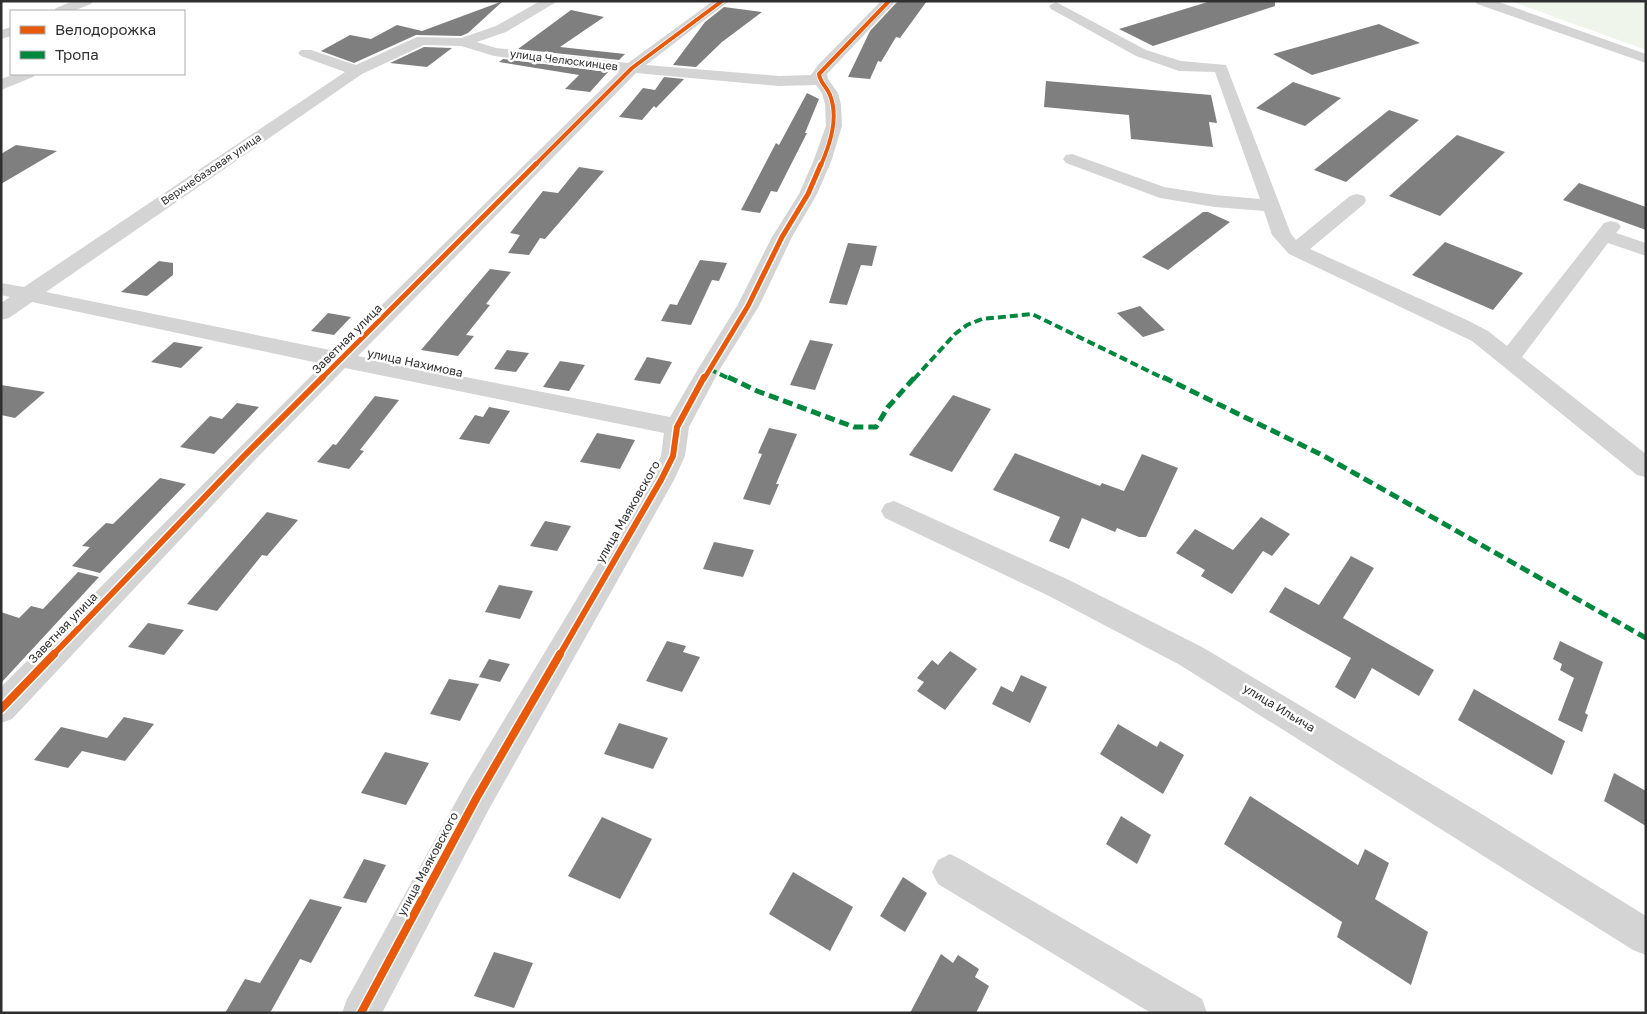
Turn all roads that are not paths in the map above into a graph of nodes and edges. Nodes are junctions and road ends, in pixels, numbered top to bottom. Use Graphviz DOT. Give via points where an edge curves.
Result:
graph roads {
  1 [pos="86,1"];
  2 [pos="551,1"];
  3 [pos="722,1"];
  4 [pos="889,1"];
  5 [pos="1482,1"];
  6 [pos="1056,6"];
  7 [pos="64,10"];
  8 [pos="429,40"];
  9 [pos="462,42"];
  10 [pos="306,53"];
  11 [pos="1646,59"];
  12 [pos="632,68"];
  13 [pos="358,72"];
  14 [pos="26,75"];
  15 [pos="820,80"];
  16 [pos="1,85"];
  17 [pos="1072,159"];
  18 [pos="1357,200"];
  19 [pos="1271,206"];
  20 [pos="1296,250"];
  21 [pos="1646,250"];
  22 [pos="1,289"];
  23 [pos="27,294"];
  24 [pos="1,312"];
  25 [pos="1509,358"];
  26 [pos="343,359"];
  27 [pos="677,427"];
  28 [pos="1646,468"];
  29 [pos="894,511"];
  30 [pos="1,708"];
  31 [pos="950,872"];
  32 [pos="1646,937"];
  33 [pos="361,1013"];
  34 [pos="1188,1013"];
  1 -- 7 [label="street"];
  2 -- 9 [label="street" via="501,29"];
  3 -- 12 [label="street, Заветная улица"];
  4 -- 15 [label="street" via="823,68"];
  5 -- 11 [label="street"];
  6 -- 19 [label="street" via="1141,54 1180,66 1221,68"];
  8 -- 9 [label="street, улица Челюскинцев"];
  8 -- 13 [label="street, Верхнебазовая улица" via="411,44"];
  9 -- 12 [label="street, улица Челюскинцев" via="509,54"];
  10 -- 13 [label="street"];
  12 -- 15 [label="street, улица Челюскинцев" via="779,81"];
  12 -- 26 [label="street, Заветная улица"];
  13 -- 23 [label="street, Верхнебазовая улица"];
  14 -- 16 [label="street"];
  15 -- 27 [label="street, улица Маяковского" via="830,93 834,126 822,162 748,306"];
  17 -- 19 [label="street" via="1160,192"];
  18 -- 20 [label="street"];
  19 -- 20 [label="street" via="1282,235"];
  20 -- 25 [label="street" via="1461,326"];
  21 -- 25 [label="street" via="1608,231"];
  22 -- 23 [label="street, улица Нахимова"];
  23 -- 24 [label="street, Верхнебазовая улица"];
  23 -- 26 [label="street, улица Нахимова"];
  25 -- 28 [label="street"];
  26 -- 27 [label="street, улица Нахимова"];
  26 -- 30 [label="street, Заветная улица"];
  27 -- 33 [label="street, улица Маяковского" via="673,456 661,480 477,797"];
  29 -- 32 [label="street, улица Ильича" via="1059,588 1191,656"];
  31 -- 34 [label="street"];
}
